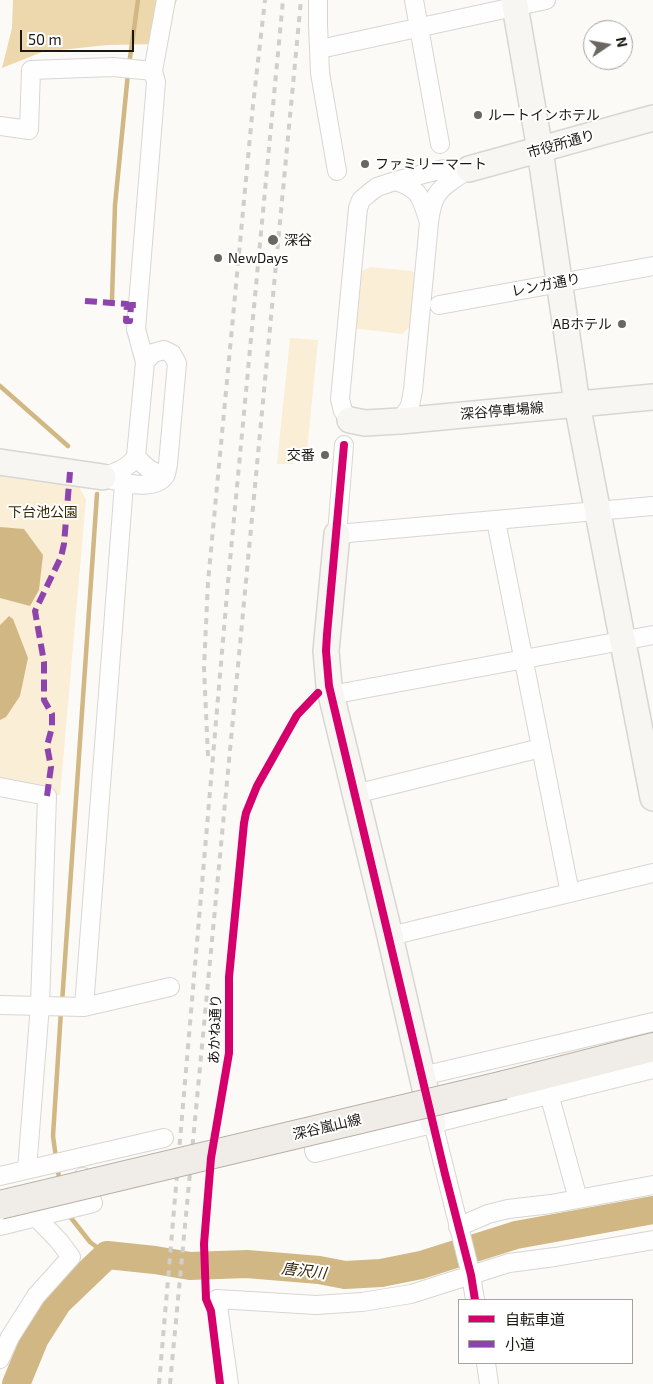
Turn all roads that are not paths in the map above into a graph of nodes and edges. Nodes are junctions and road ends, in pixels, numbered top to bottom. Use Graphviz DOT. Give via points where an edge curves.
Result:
graph roads {
  1 [pos="166,0"];
  2 [pos="318,0"];
  3 [pos="414,0"];
  4 [pos="546,0"];
  5 [pos="515,3"];
  6 [pos="419,28"];
  7 [pos="320,49"];
  8 [pos="150,71"];
  9 [pos="653,118"];
  10 [pos="0,126"];
  11 [pos="440,144"];
  12 [pos="540,150"];
  13 [pos="469,169"];
  14 [pos="337,171"];
  15 [pos="395,181"];
  16 [pos="429,223"];
  17 [pos="653,266"];
  18 [pos="559,282"];
  19 [pos="438,305"];
  20 [pos="138,316"];
  21 [pos="164,350"];
  22 [pos="145,362"];
  23 [pos="413,390"];
  24 [pos="653,397"];
  25 [pos="577,404"];
  26 [pos="455,415"];
  27 [pos="350,420"];
  28 [pos="400,421"];
  29 [pos="344,445"];
  30 [pos="136,456"];
  31 [pos="0,462"];
  32 [pos="165,476"];
  33 [pos="115,478"];
  34 [pos="653,506"];
  35 [pos="597,511"];
  36 [pos="496,521"];
  37 [pos="337,534"];
  38 [pos="653,635"];
  39 [pos="622,640"];
  40 [pos="523,658"];
  41 [pos="331,695"];
  42 [pos="541,748"];
  43 [pos="0,787"];
  44 [pos="355,794"];
  45 [pos="653,798"];
  46 [pos="653,874"];
  47 [pos="570,893"];
  48 [pos="390,936"];
  49 [pos="170,986"];
  50 [pos="0,1005"];
  51 [pos="40,1006"];
  52 [pos="82,1007"];
  53 [pos="653,1022"];
  54 [pos="653,1047"];
  55 [pos="653,1068"];
  56 [pos="422,1076"];
  57 [pos="549,1094"];
  58 [pos="433,1123"];
  59 [pos="164,1138"];
  60 [pos="314,1150"];
  61 [pos="76,1158"];
  62 [pos="27,1169"];
  63 [pos="0,1176"];
  64 [pos="653,1185"];
  65 [pos="578,1199"];
  66 [pos="0,1205"];
  67 [pos="36,1217"];
  68 [pos="0,1226"];
  69 [pos="459,1230"];
  70 [pos="653,1240"];
  71 [pos="470,1272"];
  72 [pos="475,1299"];
  73 [pos="0,1359"];
  74 [pos="486,1364"];
  75 [pos="228,1384"];
  76 [pos="489,1384"];
  1 -- 8 [label="street"];
  2 -- 7 [label="street"];
  3 -- 6 [label="street"];
  4 -- 5 [label="street"];
  5 -- 6 [label="street"];
  5 -- 12 [label="street"];
  6 -- 7 [label="street"];
  6 -- 11 [label="street"];
  7 -- 14 [label="street" via="320,73"];
  8 -- 10 [label="street" via="113,67 31,70 29,130"];
  8 -- 20 [label="street" via="156,82"];
  9 -- 12 [label="street, 市役所通り"];
  12 -- 13 [label="street, 市役所通り"];
  12 -- 18 [label="street"];
  13 -- 15 [label="street" via="444,169"];
  13 -- 16 [label="street" via="438,193"];
  15 -- 16 [label="street" via="416,191"];
  15 -- 27 [label="street" via="368,194 358,208 340,399"];
  16 -- 23 [label="street"];
  17 -- 18 [label="street, レンガ通り"];
  18 -- 19 [label="street, レンガ通り"];
  18 -- 25 [label="street"];
  20 -- 21 [label="street"];
  20 -- 22 [label="street" via="136,329"];
  21 -- 22 [label="street" via="152,353"];
  21 -- 32 [label="street" via="172,354 177,363"];
  22 -- 30 [label="street"];
  23 -- 26 [label="street" via="429,407"];
  23 -- 28 [label="street" via="410,406"];
  24 -- 25 [label="street, 深谷停車場線"];
  25 -- 26 [label="street, 深谷停車場線"];
  25 -- 35 [label="street"];
  26 -- 28 [label="street, 深谷停車場線"];
  27 -- 28 [label="street, 深谷停車場線" via="366,423"];
  29 -- 37 [label="street"];
  30 -- 32 [label="street" via="144,466"];
  30 -- 33 [label="street"];
  31 -- 33 [label="street"];
  32 -- 33 [label="street" via="152,484"];
  33 -- 52 [label="street"];
  34 -- 35 [label="street"];
  35 -- 36 [label="street"];
  35 -- 39 [label="street"];
  36 -- 37 [label="street"];
  36 -- 40 [label="street"];
  37 -- 41 [label="street" via="326,651"];
  38 -- 39 [label="street"];
  39 -- 40 [label="street"];
  39 -- 45 [label="street"];
  40 -- 41 [label="street"];
  40 -- 42 [label="street"];
  41 -- 44 [label="street"];
  42 -- 44 [label="street"];
  42 -- 47 [label="street"];
  43 -- 51 [label="street" via="47,796"];
  44 -- 48 [label="street"];
  46 -- 47 [label="street"];
  47 -- 48 [label="street"];
  48 -- 56 [label="street"];
  49 -- 52 [label="street"];
  50 -- 51 [label="street"];
  51 -- 52 [label="street"];
  51 -- 62 [label="street"];
  53 -- 56 [label="street"];
  54 -- 66 [label="main road, 深谷嵐山線, bridge"];
  55 -- 57 [label="street"];
  56 -- 58 [label="street"];
  57 -- 58 [label="street"];
  57 -- 65 [label="street"];
  58 -- 60 [label="street" via="315,1153"];
  58 -- 69 [label="street"];
  59 -- 61 [label="street"];
  61 -- 62 [label="street"];
  61 -- 67 [label="street" via="93,1203"];
  62 -- 63 [label="street"];
  64 -- 65 [label="street"];
  65 -- 69 [label="street" via="488,1214"];
  67 -- 68 [label="street"];
  67 -- 73 [label="street" via="71,1258 36,1296"];
  69 -- 71 [label="street"];
  70 -- 71 [label="street" via="523,1260"];
  71 -- 72 [label="street"];
  71 -- 75 [label="street" via="411,1294 362,1302 316,1305 217,1300"];
  74 -- 76 [label="street"];
}
